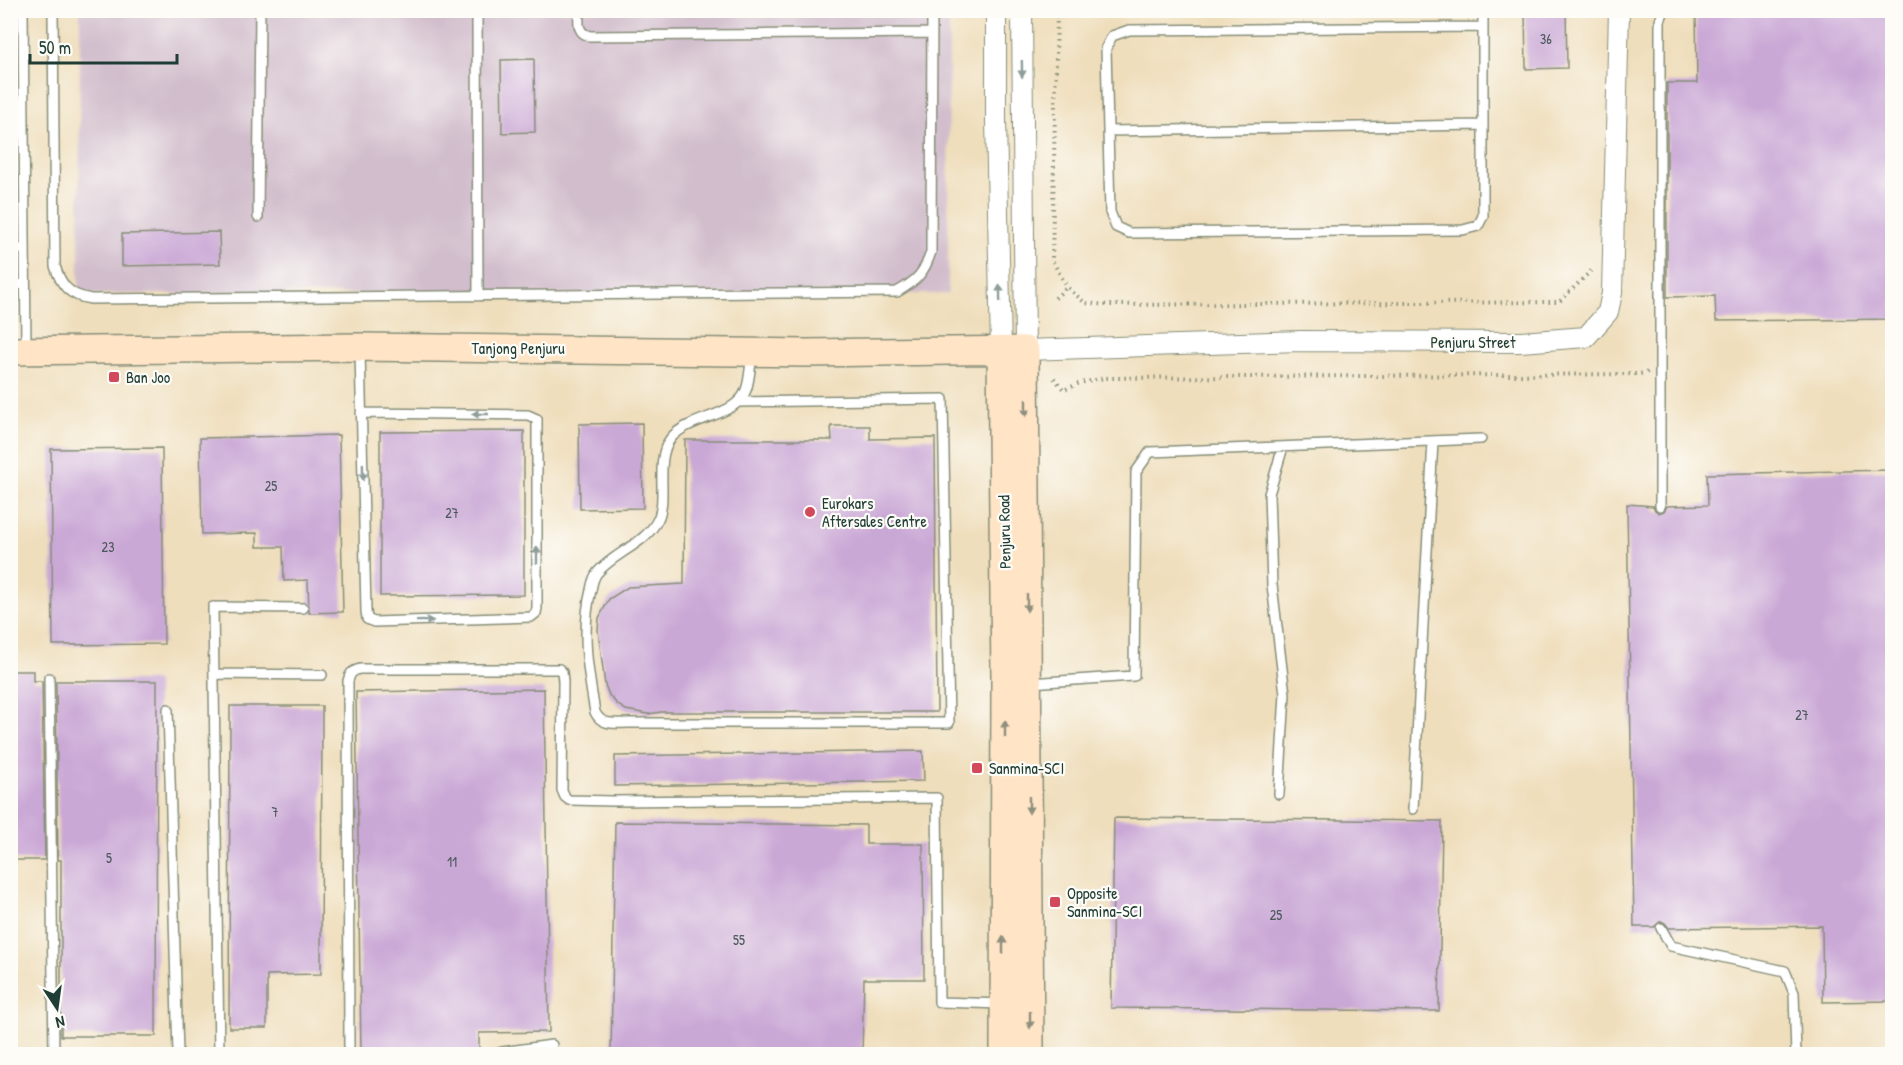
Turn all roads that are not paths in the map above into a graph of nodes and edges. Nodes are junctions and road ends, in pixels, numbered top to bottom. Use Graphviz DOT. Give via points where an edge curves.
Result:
graph roads {
  1 [pos="22,10"];
  2 [pos="53,10"];
  3 [pos="260,10"];
  4 [pos="477,10"];
  5 [pos="579,10"];
  6 [pos="932,10"];
  7 [pos="996,10"];
  8 [pos="1022,10"];
  9 [pos="1483,10"];
  10 [pos="1619,10"];
  11 [pos="1664,10"];
  12 [pos="1482,27"];
  13 [pos="932,33"];
  14 [pos="1482,125"];
  15 [pos="1108,131"];
  16 [pos="258,217"];
  17 [pos="10,249"];
  18 [pos="25,249"];
  19 [pos="25,284"];
  20 [pos="10,285"];
  21 [pos="478,296"];
  22 [pos="360,347"];
  23 [pos="1013,350"];
  24 [pos="18,351"];
  25 [pos="752,352"];
  26 [pos="740,402"];
  27 [pos="361,413"];
  28 [pos="1481,439"];
  29 [pos="1433,441"];
  30 [pos="1283,447"];
  31 [pos="1660,506"];
  32 [pos="303,608"];
  33 [pos="214,674"];
  34 [pos="322,675"];
  35 [pos="49,678"];
  36 [pos="1028,683"];
  37 [pos="168,709"];
  38 [pos="1279,794"];
  39 [pos="1413,809"];
  40 [pos="1661,928"];
  41 [pos="1003,1004"];
  42 [pos="552,1045"];
  43 [pos="54,1054"];
  44 [pos="178,1054"];
  45 [pos="219,1054"];
  46 [pos="349,1054"];
  47 [pos="495,1054"];
  48 [pos="1004,1054"];
  49 [pos="1030,1054"];
  50 [pos="1796,1054"];
  1 -- 18 [label="lane"];
  2 -- 21 [label="lane" via="55,266 69,292 91,299"];
  3 -- 16 [label="lane"];
  4 -- 21 [label="lane"];
  5 -- 13 [label="lane" via="579,30 590,36"];
  6 -- 13 [label="lane"];
  23 -- 7 [label="street, Penjuru Road, one-way" via="996,121"];
  8 -- 23 [label="street, Penjuru Road, one-way"];
  9 -- 12 [label="lane"];
  10 -- 23 [label="street, Penjuru Street" via="1612,293 1608,312 1586,338"];
  11 -- 31 [label="lane" via="1660,21"];
  12 -- 14 [label="lane"];
  12 -- 15 [label="lane" via="1128,30 1112,36 1106,48"];
  13 -- 21 [label="lane" via="931,252 926,269 911,284 897,292"];
  14 -- 15 [label="lane"];
  14 -- 15 [label="lane" via="1483,216 1478,226 1463,230 1129,233 1116,227 1110,212"];
  17 -- 18 [label="lane"];
  18 -- 19 [label="lane"];
  19 -- 20 [label="lane"];
  19 -- 24 [label="lane"];
  22 -- 24 [label="main road, Tanjong Penjuru"];
  22 -- 25 [label="main road, Tanjong Penjuru"];
  22 -- 27 [label="lane"];
  23 -- 25 [label="main road, Tanjong Penjuru"];
  23 -- 36 [label="main road, Penjuru Road, one-way"];
  41 -- 23 [label="main road, Penjuru Road, one-way" via="1005,676"];
  25 -- 26 [label="lane" via="746,391"];
  26 -- 26 [label="lane" via="687,425 672,436 663,460 660,516 652,530 596,573 585,628 598,719 603,723 949,723 944,399"];
  27 -- 27 [label="lane, one-way" via="367,619 522,619 536,613 537,419 528,415"];
  28 -- 29 [label="lane"];
  29 -- 30 [label="lane"];
  29 -- 39 [label="lane"];
  30 -- 36 [label="lane" via="1150,452 1136,472 1134,676"];
  30 -- 38 [label="lane" via="1269,494 1272,585 1285,693"];
  32 -- 33 [label="lane" via="213,607"];
  33 -- 34 [label="lane"];
  33 -- 45 [label="lane"];
  35 -- 43 [label="lane"];
  36 -- 49 [label="main road, Penjuru Road, one-way"];
  37 -- 44 [label="lane"];
  40 -- 50 [label="lane" via="1671,946 1785,972 1794,993"];
  41 -- 46 [label="lane" via="939,1002 937,798 569,800 562,790 563,681 559,669 360,669 353,670 348,681"];
  41 -- 48 [label="main road, Penjuru Road"];
  42 -- 47 [label="lane"];
}
